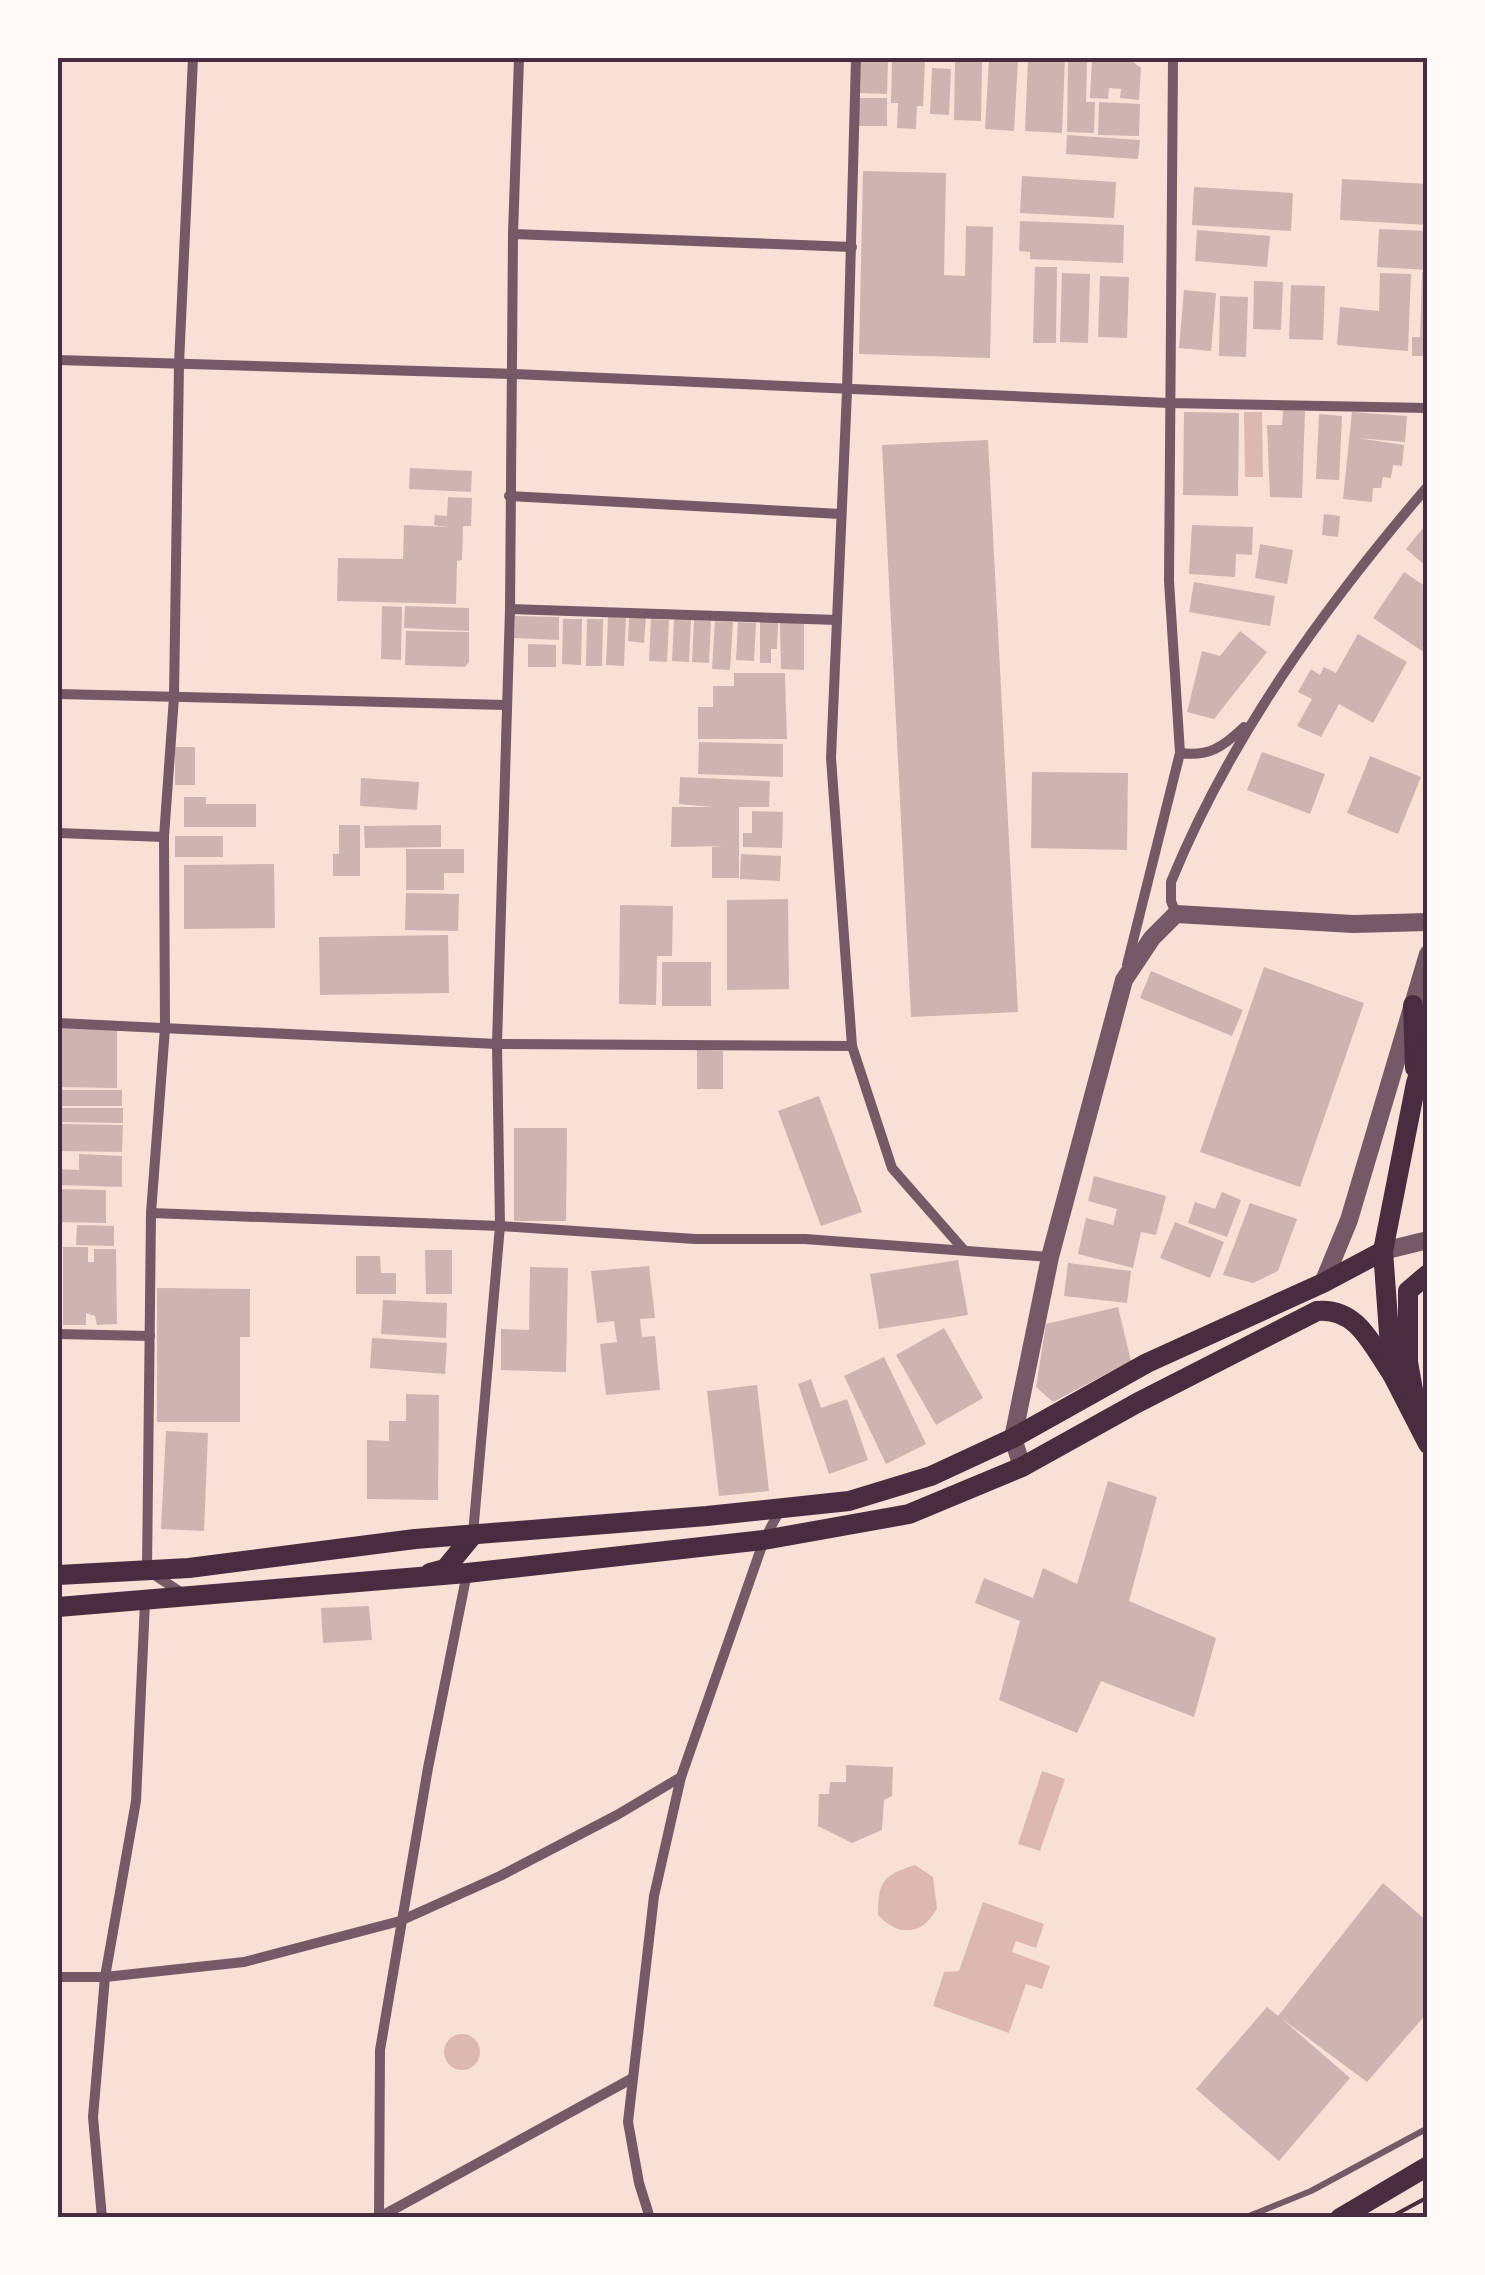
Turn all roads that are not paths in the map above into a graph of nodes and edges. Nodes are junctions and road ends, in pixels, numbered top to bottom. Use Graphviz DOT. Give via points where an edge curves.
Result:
graph roads {
  1 [pos="193,58"];
  2 [pos="519,58"];
  3 [pos="856,58"];
  4 [pos="1174,58"];
  5 [pos="513,234"];
  6 [pos="852,247"];
  7 [pos="58,360"];
  8 [pos="179,364"];
  9 [pos="514,374"];
  10 [pos="847,391"];
  11 [pos="1168,402"];
  12 [pos="1428,408"];
  13 [pos="1428,486"];
  14 [pos="509,496"];
  15 [pos="841,514"];
  16 [pos="510,609"];
  17 [pos="837,620"];
  18 [pos="58,694"];
  19 [pos="174,697"];
  20 [pos="505,706"];
  21 [pos="1251,721"];
  22 [pos="1180,753"];
  23 [pos="58,833"];
  24 [pos="164,837"];
  25 [pos="1176,914"];
  26 [pos="1428,922"];
  27 [pos="1428,954"];
  28 [pos="1124,980"];
  29 [pos="1413,1005"];
  30 [pos="58,1022"];
  31 [pos="164,1028"];
  32 [pos="497,1044"];
  33 [pos="852,1046"];
  34 [pos="1428,1046"];
  35 [pos="1416,1083"];
  36 [pos="151,1213"];
  37 [pos="500,1226"];
  38 [pos="1428,1240"];
  39 [pos="963,1249"];
  40 [pos="1383,1250"];
  41 [pos="1050,1256"];
  42 [pos="1428,1274"];
  43 [pos="1323,1284"];
  44 [pos="58,1334"];
  45 [pos="150,1336"];
  46 [pos="1392,1374"];
  47 [pos="1423,1436"];
  48 [pos="1012,1438"];
  49 [pos="1022,1466"];
  50 [pos="780,1510"];
  51 [pos="473,1535"];
  52 [pos="764,1540"];
  53 [pos="147,1570"];
  54 [pos="467,1573"];
  55 [pos="58,1575"];
  56 [pos="414,1579"];
  57 [pos="190,1598"];
  58 [pos="145,1602"];
  59 [pos="58,1607"];
  60 [pos="681,1777"];
  61 [pos="400,1921"];
  62 [pos="58,1977"];
  63 [pos="106,1977"];
  64 [pos="631,2079"];
  65 [pos="1428,2128"];
  66 [pos="1428,2166"];
  67 [pos="379,2217"];
  68 [pos="102,2218"];
  69 [pos="650,2218"];
  70 [pos="1244,2218"];
  71 [pos="1340,2218"];
  1 -- 8 [label="street"];
  2 -- 5 [label="street"];
  3 -- 6 [label="street"];
  4 -- 11 [label="street"];
  5 -- 6 [label="street"];
  5 -- 9 [label="street"];
  6 -- 10 [label="street"];
  7 -- 8 [label="street"];
  8 -- 9 [label="street"];
  8 -- 19 [label="street"];
  9 -- 10 [label="street"];
  9 -- 14 [label="street"];
  10 -- 11 [label="street"];
  10 -- 15 [label="street"];
  11 -- 12 [label="street"];
  11 -- 22 [label="street" via="1169,581"];
  13 -- 21 [label="street" via="1354,571"];
  14 -- 15 [label="street"];
  14 -- 16 [label="street"];
  15 -- 17 [label="street"];
  16 -- 17 [label="street"];
  16 -- 20 [label="street"];
  17 -- 33 [label="street" via="831,758"];
  18 -- 19 [label="street"];
  19 -- 20 [label="street"];
  19 -- 24 [label="street"];
  20 -- 32 [label="street"];
  21 -- 22 [label="street" via="1215,751"];
  21 -- 25 [label="street" via="1171,882"];
  22 -- 28 [label="street"];
  23 -- 24 [label="street"];
  24 -- 31 [label="street"];
  25 -- 26 [label="street"];
  25 -- 28 [label="street"];
  27 -- 29 [label="street"];
  28 -- 41 [label="street"];
  29 -- 35 [label="main road"];
  29 -- 43 [label="street" via="1349,1220"];
  30 -- 31 [label="street"];
  31 -- 32 [label="street"];
  31 -- 36 [label="street"];
  32 -- 33 [label="street"];
  32 -- 37 [label="street"];
  33 -- 39 [label="street" via="892,1168"];
  34 -- 35 [label="main road"];
  35 -- 40 [label="main road"];
  36 -- 37 [label="street"];
  36 -- 45 [label="street"];
  37 -- 39 [label="street"];
  37 -- 51 [label="street"];
  38 -- 40 [label="street"];
  39 -- 41 [label="street"];
  40 -- 43 [label="main road"];
  40 -- 46 [label="main road"];
  41 -- 48 [label="street"];
  42 -- 47 [label="main road" via="1408,1291 1408,1362"];
  43 -- 48 [label="main road" via="1147,1363"];
  44 -- 45 [label="street"];
  45 -- 53 [label="street"];
  46 -- 47 [label="main road"];
  46 -- 49 [label="main road" via="1351,1317 1336,1309 1318,1312"];
  48 -- 49 [label="street"];
  48 -- 50 [label="main road" via="900,1488"];
  49 -- 52 [label="main road" via="909,1514"];
  50 -- 51 [label="main road"];
  50 -- 52 [label="street"];
  51 -- 53 [label="main road"];
  51 -- 56 [label="main road" via="445,1569"];
  52 -- 54 [label="main road"];
  52 -- 60 [label="street"];
  53 -- 55 [label="main road"];
  53 -- 57 [label="street"];
  54 -- 56 [label="main road"];
  54 -- 61 [label="street"];
  56 -- 57 [label="main road"];
  57 -- 58 [label="main road"];
  58 -- 59 [label="main road"];
  58 -- 63 [label="street" via="136,1801"];
  60 -- 61 [label="street" via="618,1816"];
  60 -- 64 [label="street" via="654,1896"];
  61 -- 63 [label="street" via="244,1962"];
  61 -- 67 [label="street" via="380,2050"];
  62 -- 63 [label="street"];
  63 -- 68 [label="street" via="93,2117"];
  64 -- 67 [label="street"];
  64 -- 69 [label="street" via="628,2122"];
  65 -- 70 [label="lane" via="1311,2191"];
  66 -- 71 [label="main road"];
}
